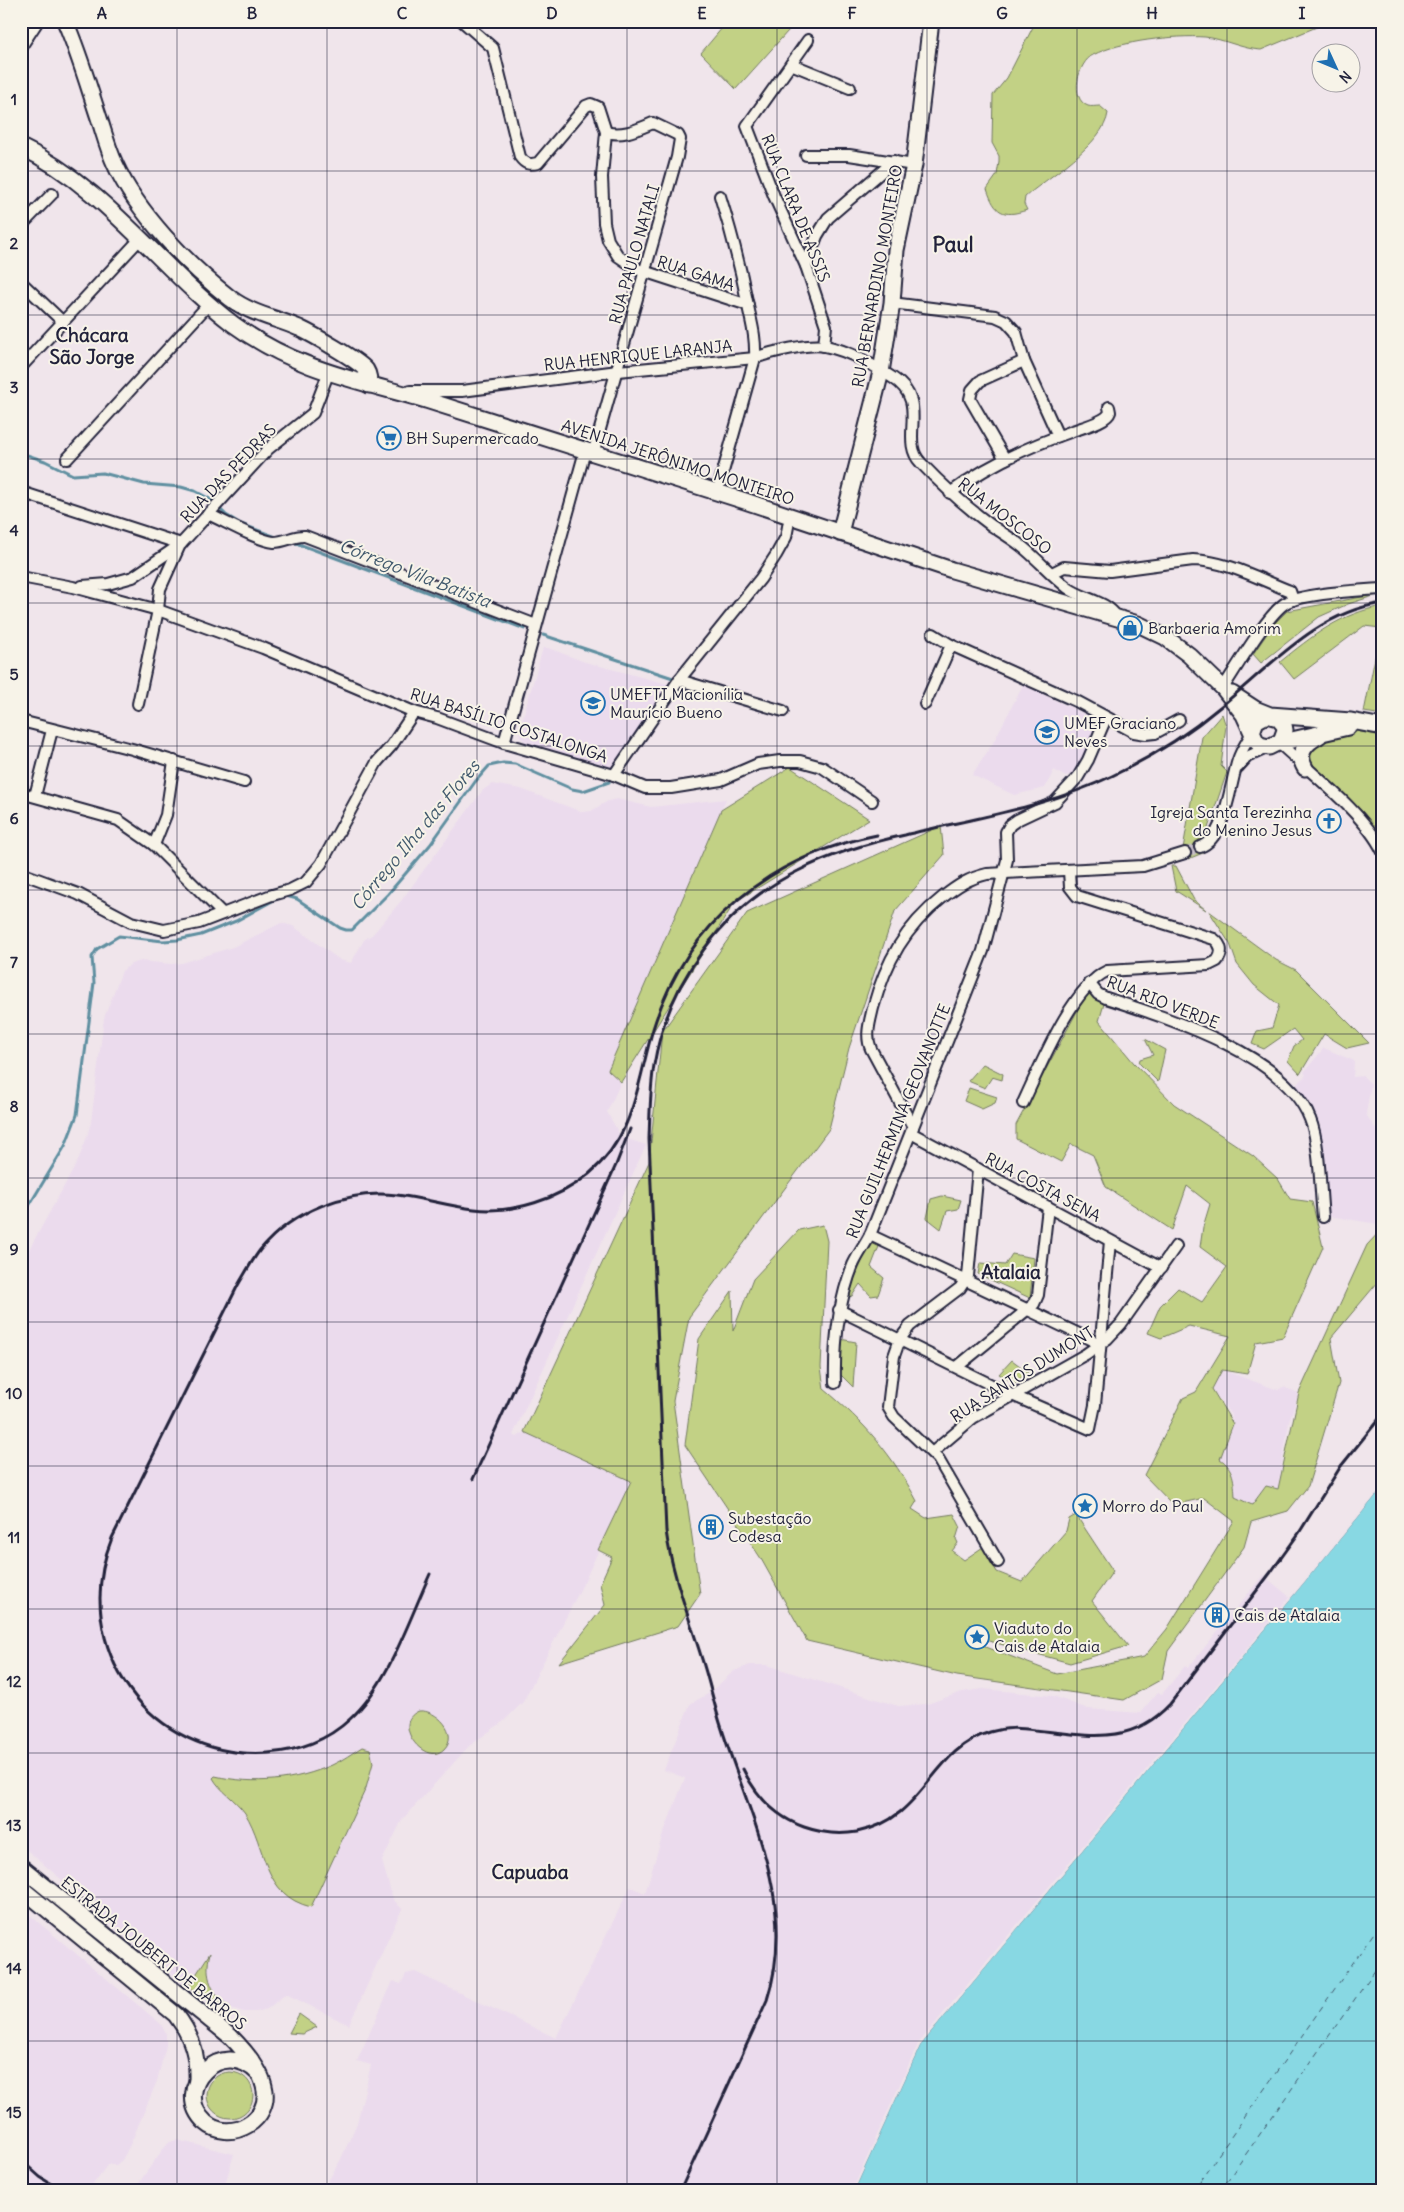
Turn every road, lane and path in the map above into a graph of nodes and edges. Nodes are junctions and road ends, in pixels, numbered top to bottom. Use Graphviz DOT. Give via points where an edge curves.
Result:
graph roads {
  1 [pos="38,21"];
  2 [pos="65,21"];
  3 [pos="462,21"];
  4 [pos="931,21"];
  5 [pos="808,40"];
  6 [pos="21,47"];
  7 [pos="791,64"];
  8 [pos="850,88"];
  9 [pos="606,132"];
  10 [pos="21,148"];
  11 [pos="806,155"];
  12 [pos="894,161"];
  13 [pos="914,165"];
  14 [pos="52,194"];
  15 [pos="720,196"];
  16 [pos="21,226"];
  17 [pos="140,240"];
  18 [pos="806,266"];
  19 [pos="645,272"];
  20 [pos="21,282"];
  21 [pos="208,304"];
  22 [pos="748,305"];
  23 [pos="891,306"];
  24 [pos="946,315"];
  25 [pos="63,322"];
  26 [pos="824,346"];
  27 [pos="755,358"];
  28 [pos="1024,362"];
  29 [pos="21,367"];
  30 [pos="618,371"];
  31 [pos="881,372"];
  32 [pos="328,374"];
  33 [pos="369,385"];
  34 [pos="391,390"];
  35 [pos="1109,407"];
  36 [pos="1058,436"];
  37 [pos="589,452"];
  38 [pos="67,459"];
  39 [pos="1004,459"];
  40 [pos="21,492"];
  41 [pos="717,493"];
  42 [pos="950,493"];
  43 [pos="214,507"];
  44 [pos="790,516"];
  45 [pos="840,533"];
  46 [pos="181,544"];
  47 [pos="1052,573"];
  48 [pos="21,577"];
  49 [pos="73,587"];
  50 [pos="1382,589"];
  51 [pos="1293,600"];
  52 [pos="158,610"];
  53 [pos="1117,618"];
  54 [pos="536,625"];
  55 [pos="933,634"];
  56 [pos="951,645"];
  57 [pos="679,680"];
  58 [pos="1223,688"];
  59 [pos="138,704"];
  60 [pos="925,704"];
  61 [pos="783,711"];
  62 [pos="414,712"];
  63 [pos="1270,715"];
  64 [pos="1106,718"];
  65 [pos="1179,720"];
  66 [pos="21,721"];
  67 [pos="1376,726"];
  68 [pos="1332,729"];
  69 [pos="52,730"];
  70 [pos="1252,732"];
  71 [pos="504,743"];
  72 [pos="1274,745"];
  73 [pos="174,761"];
  74 [pos="1305,768"];
  75 [pos="1236,772"];
  76 [pos="614,775"];
  77 [pos="244,782"];
  78 [pos="21,793"];
  79 [pos="36,796"];
  80 [pos="872,801"];
  81 [pos="154,845"];
  82 [pos="1200,847"];
  83 [pos="1383,852"];
  84 [pos="1185,853"];
  85 [pos="1069,871"];
  86 [pos="1002,872"];
  87 [pos="21,873"];
  88 [pos="222,913"];
  89 [pos="1089,983"];
  90 [pos="1022,1103"];
  91 [pos="912,1130"];
  92 [pos="978,1169"];
  93 [pos="1048,1207"];
  94 [pos="1323,1217"];
  95 [pos="870,1235"];
  96 [pos="1110,1241"];
  97 [pos="1176,1246"];
  98 [pos="1161,1268"];
  99 [pos="966,1280"];
  100 [pos="839,1310"];
  101 [pos="1029,1310"];
  102 [pos="900,1339"];
  103 [pos="1100,1344"];
  104 [pos="957,1367"];
  105 [pos="835,1383"];
  106 [pos="1012,1395"];
  107 [pos="933,1452"];
  108 [pos="998,1562"];
  109 [pos="21,1867"];
  110 [pos="21,1888"];
  111 [pos="258,2073"];
  112 [pos="197,2080"];
  1 -- 6 [label="street"];
  2 -- 33 [label="street" via="115,164 151,219 231,299 316,337 362,366 368,374"];
  3 -- 9 [label="street" via="493,48 520,157 525,163 538,163 591,104 601,111"];
  4 -- 13 [label="street, RUA BERNARDINO MONTEIRO"];
  5 -- 7 [label="street, RUA CLARA DE ASSIS"];
  7 -- 8 [label="street"];
  7 -- 18 [label="street, RUA CLARA DE ASSIS" via="747,126"];
  9 -- 19 [label="street, RUA GAMA" via="602,177 608,240 629,266"];
  9 -- 19 [label="street, RUA PAULO NATALI" via="629,132 654,123 680,139"];
  10 -- 17 [label="street, AVENIDA JERÔNIMO MONTEIRO" via="46,160 76,181"];
  11 -- 12 [label="street"];
  12 -- 13 [label="street"];
  12 -- 18 [label="street" via="828,218"];
  13 -- 23 [label="street, RUA BERNARDINO MONTEIRO" via="896,250"];
  14 -- 16 [label="street"];
  15 -- 22 [label="street" via="737,250"];
  17 -- 21 [label="street, AVENIDA JERÔNIMO MONTEIRO"];
  17 -- 25 [label="street"];
  18 -- 26 [label="street, RUA CLARA DE ASSIS" via="826,326"];
  19 -- 22 [label="street, RUA GAMA"];
  19 -- 30 [label="street, RUA PAULO NATALI"];
  20 -- 25 [label="street"];
  21 -- 32 [label="street, AVENIDA JERÔNIMO MONTEIRO" via="252,337"];
  21 -- 38 [label="street"];
  22 -- 27 [label="street" via="754,326"];
  23 -- 24 [label="street"];
  23 -- 28 [label="street" via="995,316 1006,321 1016,332"];
  23 -- 31 [label="street, RUA BERNARDINO MONTEIRO"];
  25 -- 29 [label="street"];
  26 -- 27 [label="street, RUA HENRIQUE LARANJA"];
  26 -- 31 [label="street, RUA HENRIQUE LARANJA" via="849,353"];
  27 -- 30 [label="street, RUA HENRIQUE LARANJA"];
  27 -- 41 [label="street"];
  28 -- 36 [label="street"];
  28 -- 39 [label="street" via="980,381 972,390 970,399"];
  30 -- 34 [label="street, RUA HENRIQUE LARANJA" via="462,391"];
  30 -- 37 [label="street, RUA PAULO NATALI"];
  31 -- 42 [label="street, RUA MOSCOSO" via="906,389 914,412 913,448 916,458"];
  31 -- 45 [label="street, RUA BERNARDINO MONTEIRO"];
  32 -- 33 [label="street, AVENIDA JERÔNIMO MONTEIRO"];
  32 -- 43 [label="street, RUA DAS PEDRAS" via="313,413 268,449"];
  33 -- 34 [label="street, AVENIDA JERÔNIMO MONTEIRO"];
  34 -- 37 [label="street, AVENIDA JERÔNIMO MONTEIRO"];
  35 -- 36 [label="street" via="1110,412 1105,419"];
  36 -- 39 [label="street"];
  37 -- 41 [label="street, AVENIDA JERÔNIMO MONTEIRO"];
  37 -- 54 [label="street, RUA PAULO NATALI"];
  39 -- 42 [label="street" via="972,476"];
  40 -- 46 [label="street"];
  41 -- 44 [label="street, AVENIDA JERÔNIMO MONTEIRO"];
  42 -- 47 [label="street, RUA MOSCOSO"];
  43 -- 46 [label="street, RUA DAS PEDRAS"];
  43 -- 54 [label="street" via="270,541 306,536"];
  44 -- 45 [label="street, AVENIDA JERÔNIMO MONTEIRO"];
  44 -- 57 [label="street" via="786,537 776,556"];
  45 -- 53 [label="street, AVENIDA JERÔNIMO MONTEIRO" via="974,577"];
  46 -- 49 [label="street, RUA DAS PEDRAS" via="132,577 108,584"];
  46 -- 52 [label="street, RUA DAS PEDRAS" via="160,589"];
  47 -- 51 [label="street, RUA MOSCOSO" via="1064,567 1110,571 1198,560 1229,567 1290,591"];
  47 -- 53 [label="street" via="1073,591 1107,607"];
  48 -- 49 [label="street, RUA BASÍLIO COSTALONGA"];
  49 -- 52 [label="street, RUA BASÍLIO COSTALONGA"];
  50 -- 51 [label="street"];
  51 -- 58 [label="street" via="1270,620"];
  52 -- 59 [label="street, RUA DAS PEDRAS"];
  52 -- 62 [label="street, RUA BASÍLIO COSTALONGA" via="264,648"];
  53 -- 58 [label="street, AVENIDA JERÔNIMO MONTEIRO" via="1164,637"];
  54 -- 71 [label="street, RUA PAULO NATALI"];
  55 -- 56 [label="street"];
  56 -- 60 [label="street"];
  56 -- 64 [label="street" via="1078,702"];
  57 -- 61 [label="street"];
  57 -- 76 [label="street"];
  58 -- 63 [label="street, AVENIDA JERÔNIMO MONTEIRO"];
  58 -- 70 [label="street, AVENIDA JERÔNIMO MONTEIRO" via="1244,715"];
  62 -- 71 [label="street, RUA BASÍLIO COSTALONGA"];
  62 -- 88 [label="street" via="392,746 377,762 329,854 306,882"];
  63 -- 67 [label="street, AVENIDA JERÔNIMO MONTEIRO"];
  63 -- 70 [label="street" via="1258,718"];
  63 -- 72 [label="street" via="1284,725 1285,733"];
  64 -- 65 [label="street" via="1134,732 1146,734 1160,731"];
  64 -- 86 [label="street, RUA GUILHERMINA GEOVANOTTE" via="1085,767 1056,802 1010,825 1005,836 1007,860"];
  66 -- 69 [label="street"];
  67 -- 68 [label="street, AVENIDA JERÔNIMO MONTEIRO"];
  68 -- 72 [label="street, AVENIDA JERÔNIMO MONTEIRO"];
  68 -- 74 [label="street" via="1304,748 1301,756"];
  69 -- 73 [label="street"];
  69 -- 79 [label="street"];
  70 -- 72 [label="street" via="1258,743"];
  70 -- 75 [label="street" via="1239,756"];
  71 -- 76 [label="street, RUA BASÍLIO COSTALONGA"];
  72 -- 74 [label="street"];
  72 -- 75 [label="street" via="1247,757"];
  73 -- 77 [label="street"];
  73 -- 81 [label="street" via="166,815"];
  74 -- 83 [label="street" via="1361,820"];
  75 -- 82 [label="street" via="1215,836"];
  76 -- 80 [label="street, RUA BASÍLIO COSTALONGA" via="645,788 670,788 721,780 758,764 800,761 822,767"];
  78 -- 79 [label="street"];
  79 -- 81 [label="street" via="118,820"];
  81 -- 88 [label="street"];
  84 -- 85 [label="street" via="1144,866"];
  85 -- 86 [label="street"];
  85 -- 89 [label="street" via="1070,887 1077,896 1214,939 1221,948 1218,961 1209,964 1106,971"];
  86 -- 91 [label="street, RUA GUILHERMINA GEOVANOTTE" via="975,974"];
  86 -- 91 [label="street" via="964,882 923,914 900,943 881,983 868,1040"];
  87 -- 88 [label="street" via="78,894 131,922 164,930 199,923"];
  89 -- 90 [label="street" via="1073,1004"];
  89 -- 94 [label="street, RUA RIO VERDE" via="1106,998 1183,1024 1230,1046 1266,1069 1292,1092 1304,1106 1312,1124"];
  91 -- 92 [label="street, RUA COSTA SENA"];
  91 -- 95 [label="street, RUA GUILHERMINA GEOVANOTTE"];
  92 -- 93 [label="street, RUA COSTA SENA"];
  92 -- 99 [label="street"];
  93 -- 96 [label="street, RUA COSTA SENA"];
  93 -- 101 [label="street" via="1038,1295"];
  95 -- 99 [label="street"];
  95 -- 100 [label="street, RUA GUILHERMINA GEOVANOTTE" via="853,1266"];
  96 -- 98 [label="street, RUA COSTA SENA"];
  96 -- 103 [label="street"];
  97 -- 98 [label="street, RUA SANTOS DUMONT"];
  98 -- 103 [label="street, RUA SANTOS DUMONT" via="1121,1324"];
  99 -- 101 [label="street"];
  99 -- 102 [label="street" via="915,1322"];
  100 -- 102 [label="street"];
  100 -- 105 [label="street, RUA GUILHERMINA GEOVANOTTE" via="834,1352"];
  101 -- 103 [label="street"];
  101 -- 104 [label="street"];
  102 -- 104 [label="street"];
  102 -- 107 [label="street" via="894,1356 888,1407 894,1417"];
  103 -- 106 [label="street, RUA SANTOS DUMONT"];
  103 -- 106 [label="street" via="1090,1428"];
  104 -- 106 [label="street"];
  106 -- 107 [label="street, RUA SANTOS DUMONT" via="964,1424"];
  107 -- 108 [label="street"];
  109 -- 111 [label="street, ESTRADA JOUBERT DE BARROS" via="230,2036"];
  110 -- 112 [label="street, ESTRADA JOUBERT DE BARROS" via="176,2015 192,2041 197,2060"];
  111 -- 112 [label="street" via="240,2061 226,2060 206,2068"];
  111 -- 112 [label="street" via="264,2086 263,2107 250,2124 237,2130 216,2128 204,2120 194,2101"];
}
